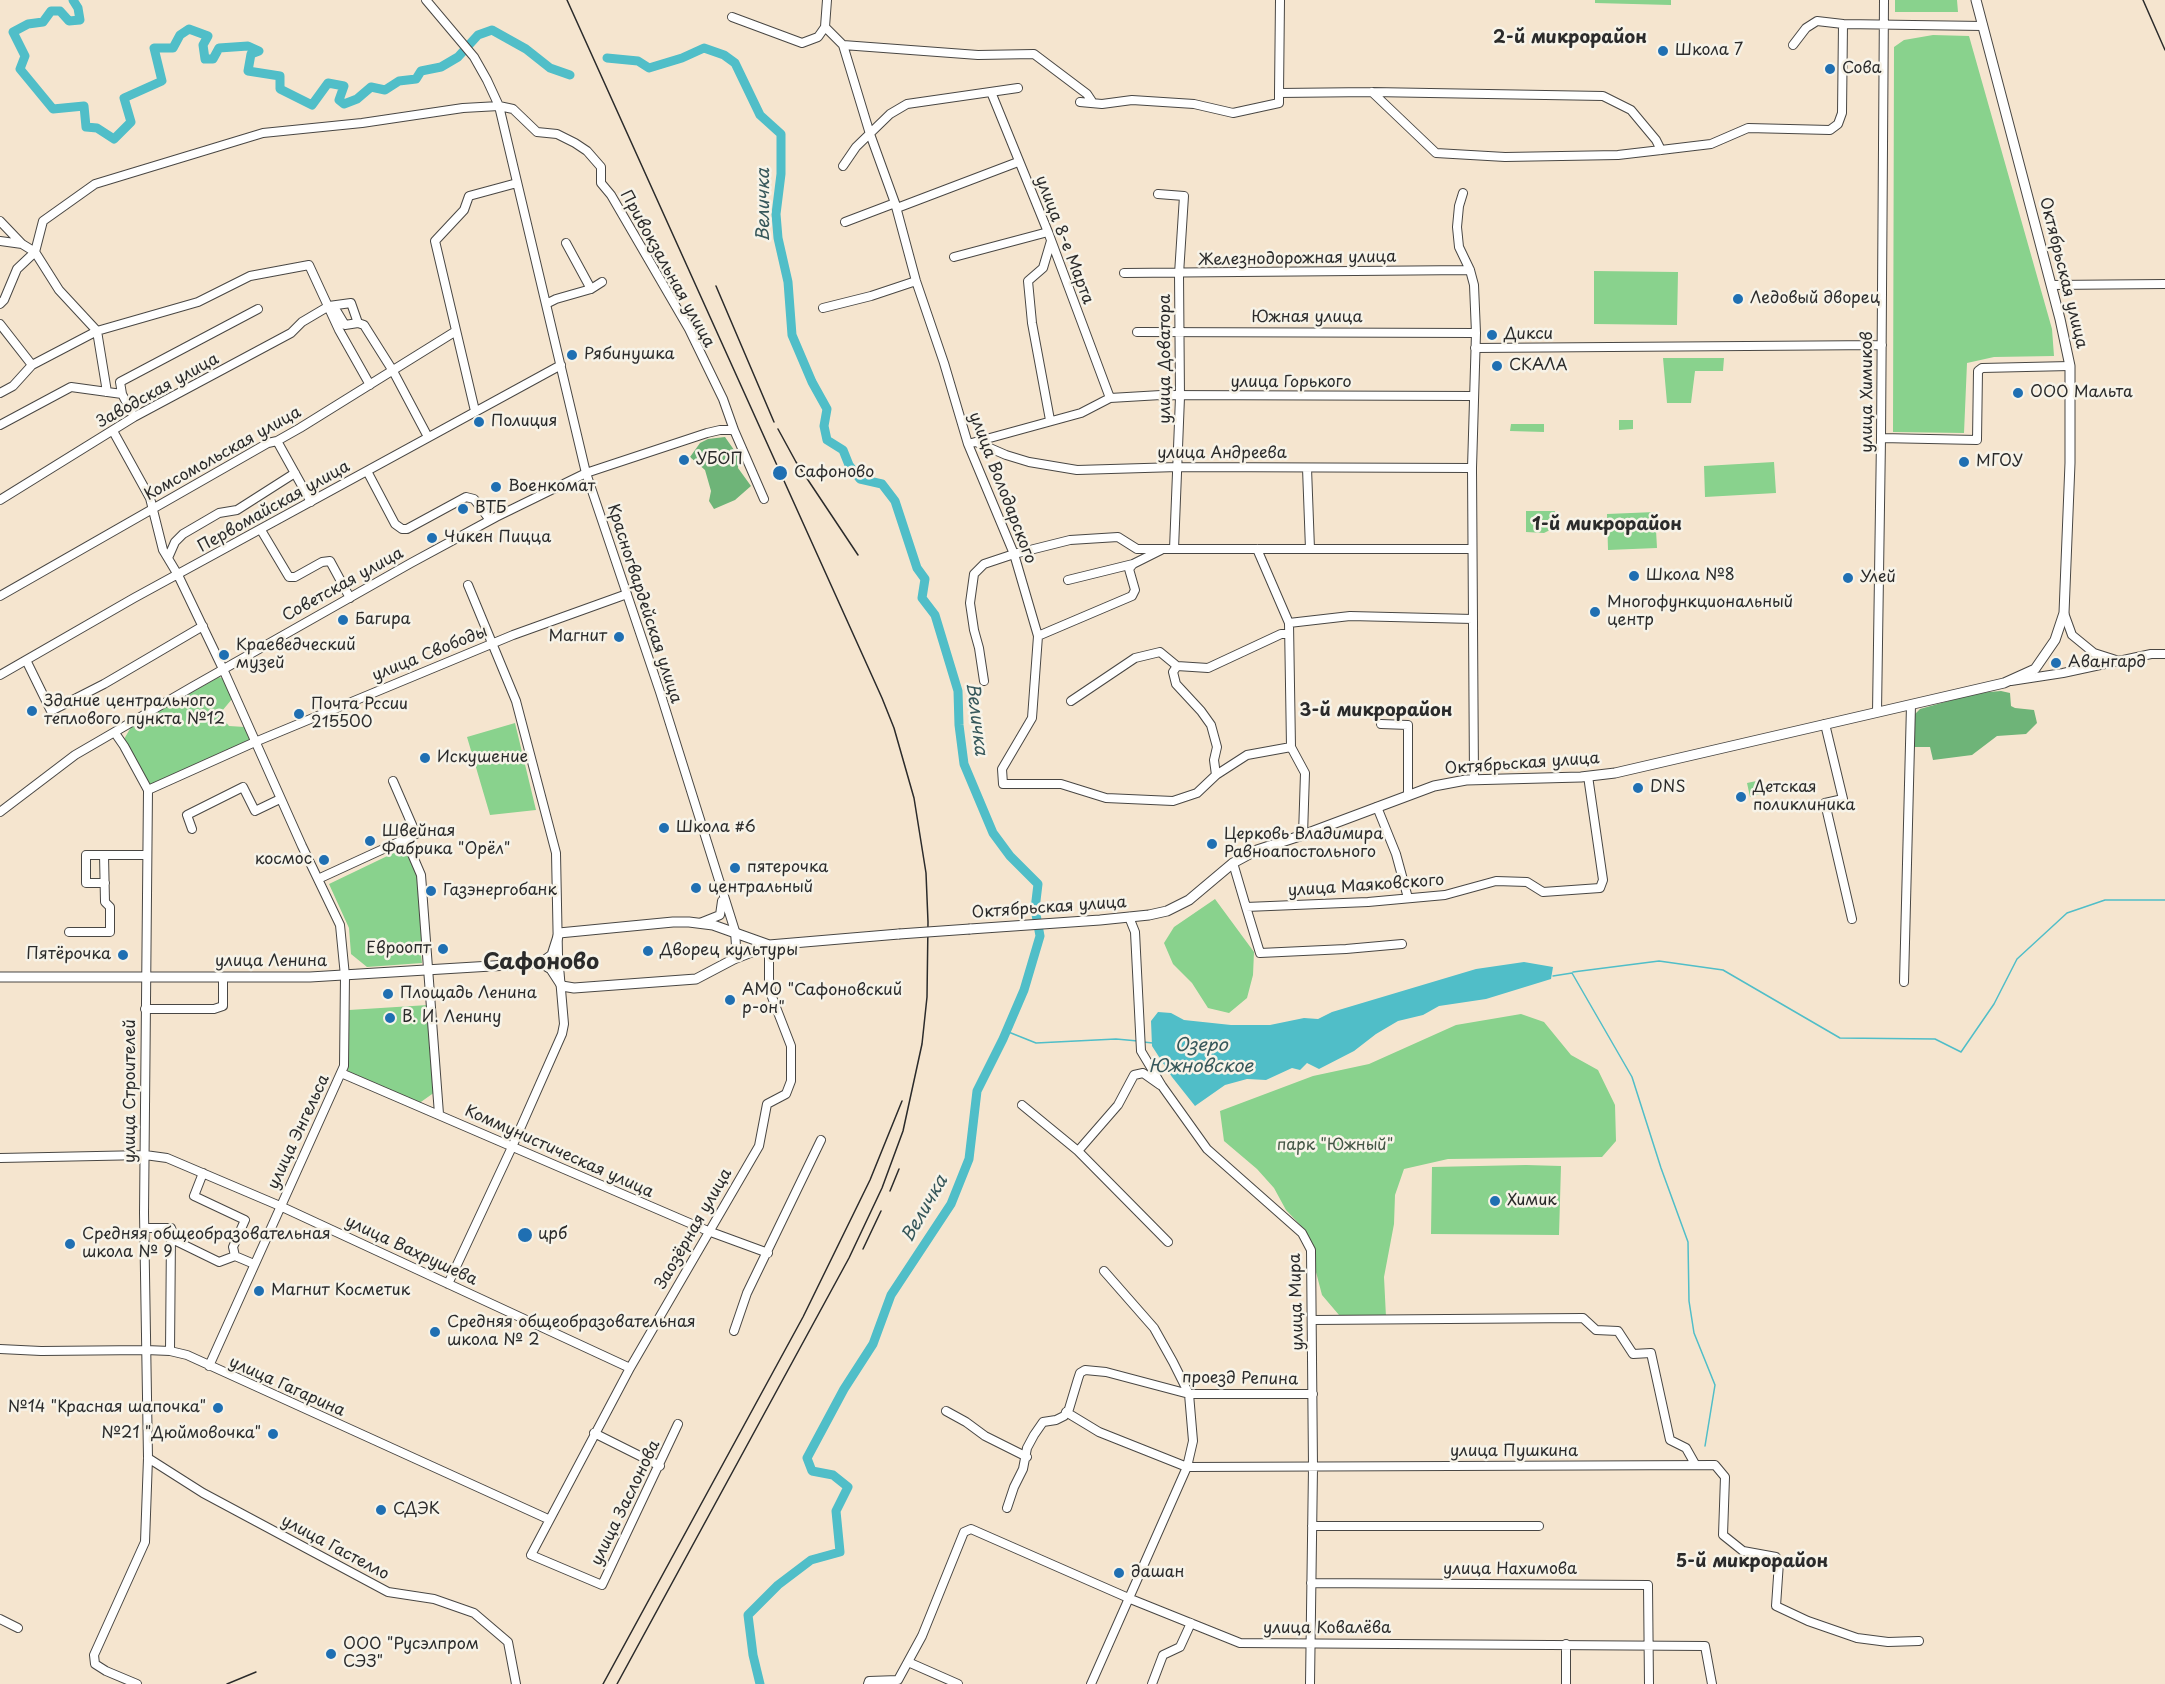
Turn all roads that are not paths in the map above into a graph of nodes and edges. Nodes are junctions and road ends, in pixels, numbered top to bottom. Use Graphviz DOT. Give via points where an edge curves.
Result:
graph roads {
  1 [pos="426,0"];
  2 [pos="827,0"];
  3 [pos="1280,0"];
  4 [pos="1884,0"];
  5 [pos="1976,0"];
  6 [pos="732,17"];
  7 [pos="1843,24"];
  8 [pos="1884,24"];
  9 [pos="1983,26"];
  10 [pos="825,27"];
  11 [pos="843,45"];
  12 [pos="1793,45"];
  13 [pos="1018,88"];
  14 [pos="991,92"];
  15 [pos="1372,92"];
  16 [pos="1279,93"];
  17 [pos="1080,102"];
  18 [pos="1094,103"];
  19 [pos="499,106"];
  20 [pos="870,134"];
  21 [pos="1661,150"];
  22 [pos="1018,162"];
  23 [pos="843,166"];
  24 [pos="517,183"];
  25 [pos="1463,193"];
  26 [pos="1158,194"];
  27 [pos="896,205"];
  28 [pos="0,221"];
  29 [pos="845,222"];
  30 [pos="1048,232"];
  31 [pos="0,241"];
  32 [pos="1051,241"];
  33 [pos="566,243"];
  34 [pos="22,244"];
  35 [pos="35,252"];
  36 [pos="954,256"];
  37 [pos="1470,270"];
  38 [pos="1124,273"];
  39 [pos="1179,274"];
  40 [pos="916,280"];
  41 [pos="602,282"];
  42 [pos="2165,284"];
  43 [pos="2051,285"];
  44 [pos="591,289"];
  45 [pos="0,304"];
  46 [pos="546,304"];
  47 [pos="329,306"];
  48 [pos="823,308"];
  49 [pos="258,309"];
  50 [pos="358,323"];
  51 [pos="0,324"];
  52 [pos="97,332"];
  53 [pos="456,332"];
  54 [pos="1137,332"];
  55 [pos="1180,332"];
  56 [pos="1476,333"];
  57 [pos="1882,345"];
  58 [pos="1475,348"];
  59 [pos="561,364"];
  60 [pos="32,365"];
  61 [pos="2070,366"];
  62 [pos="393,371"];
  63 [pos="370,385"];
  64 [pos="107,392"];
  65 [pos="0,393"];
  66 [pos="122,394"];
  67 [pos="1473,396"];
  68 [pos="1180,397"];
  69 [pos="1110,398"];
  70 [pos="475,411"];
  71 [pos="134,417"];
  72 [pos="1050,420"];
  73 [pos="0,425"];
  74 [pos="734,430"];
  75 [pos="113,431"];
  76 [pos="428,437"];
  77 [pos="1881,438"];
  78 [pos="277,441"];
  79 [pos="972,443"];
  80 [pos="1178,467"];
  81 [pos="1307,468"];
  82 [pos="1472,468"];
  83 [pos="367,471"];
  84 [pos="295,473"];
  85 [pos="586,473"];
  86 [pos="764,499"];
  87 [pos="0,500"];
  88 [pos="312,502"];
  89 [pos="152,509"];
  90 [pos="489,520"];
  91 [pos="261,530"];
  92 [pos="1162,549"];
  93 [pos="1174,549"];
  94 [pos="1257,549"];
  95 [pos="1310,549"];
  96 [pos="1472,549"];
  97 [pos="1014,554"];
  98 [pos="168,558"];
  99 [pos="1133,564"];
  100 [pos="178,575"];
  101 [pos="1068,580"];
  102 [pos="468,585"];
  103 [pos="627,594"];
  104 [pos="0,596"];
  105 [pos="350,598"];
  106 [pos="2064,613"];
  107 [pos="1473,619"];
  108 [pos="1289,623"];
  109 [pos="203,626"];
  110 [pos="1289,634"];
  111 [pos="1038,636"];
  112 [pos="493,643"];
  113 [pos="2165,654"];
  114 [pos="26,660"];
  115 [pos="2117,661"];
  116 [pos="1177,666"];
  117 [pos="224,669"];
  118 [pos="0,675"];
  119 [pos="984,681"];
  120 [pos="2010,681"];
  121 [pos="1071,701"];
  122 [pos="1911,705"];
  123 [pos="1877,712"];
  124 [pos="1381,724"];
  125 [pos="1825,724"];
  126 [pos="115,733"];
  127 [pos="255,742"];
  128 [pos="1291,747"];
  129 [pos="1216,776"];
  130 [pos="1588,776"];
  131 [pos="1474,780"];
  132 [pos="393,781"];
  133 [pos="148,790"];
  134 [pos="1408,795"];
  135 [pos="280,799"];
  136 [pos="1377,807"];
  137 [pos="0,812"];
  138 [pos="192,829"];
  139 [pos="1303,835"];
  140 [pos="406,840"];
  141 [pos="104,855"];
  142 [pos="147,855"];
  143 [pos="1233,863"];
  144 [pos="318,879"];
  145 [pos="105,884"];
  146 [pos="722,891"];
  147 [pos="1408,898"];
  148 [pos="1246,907"];
  149 [pos="1129,917"];
  150 [pos="1852,919"];
  151 [pos="700,923"];
  152 [pos="735,931"];
  153 [pos="69,932"];
  154 [pos="559,933"];
  155 [pos="1402,944"];
  156 [pos="769,945"];
  157 [pos="734,959"];
  158 [pos="541,963"];
  159 [pos="427,971"];
  160 [pos="0,976"];
  161 [pos="145,976"];
  162 [pos="345,976"];
  163 [pos="223,977"];
  164 [pos="1904,982"];
  165 [pos="562,986"];
  166 [pos="145,1009"];
  167 [pos="341,1073"];
  168 [pos="1162,1086"];
  169 [pos="1022,1105"];
  170 [pos="439,1114"];
  171 [pos="821,1140"];
  172 [pos="512,1147"];
  173 [pos="1078,1151"];
  174 [pos="145,1155"];
  175 [pos="0,1158"];
  176 [pos="203,1173"];
  177 [pos="280,1206"];
  178 [pos="145,1228"];
  179 [pos="171,1228"];
  180 [pos="708,1231"];
  181 [pos="1168,1242"];
  182 [pos="768,1253"];
  183 [pos="235,1256"];
  184 [pos="254,1264"];
  185 [pos="1104,1271"];
  186 [pos="448,1284"];
  187 [pos="1312,1320"];
  188 [pos="734,1331"];
  189 [pos="0,1349"];
  190 [pos="146,1350"];
  191 [pos="170,1351"];
  192 [pos="209,1366"];
  193 [pos="630,1368"];
  194 [pos="1189,1394"];
  195 [pos="1314,1394"];
  196 [pos="946,1411"];
  197 [pos="1066,1412"];
  198 [pos="678,1424"];
  199 [pos="594,1433"];
  200 [pos="1027,1457"];
  201 [pos="148,1458"];
  202 [pos="1695,1464"];
  203 [pos="660,1466"];
  204 [pos="1187,1467"];
  205 [pos="1313,1467"];
  206 [pos="1007,1508"];
  207 [pos="548,1519"];
  208 [pos="1312,1526"];
  209 [pos="1539,1526"];
  210 [pos="1311,1583"];
  211 [pos="1129,1598"];
  212 [pos="0,1619"];
  213 [pos="1191,1623"];
  214 [pos="18,1628"];
  215 [pos="1919,1641"];
  216 [pos="1309,1643"];
  217 [pos="1566,1644"];
  218 [pos="1650,1646"];
  219 [pos="908,1662"];
  220 [pos="137,1684"];
  221 [pos="516,1684"];
  222 [pos="868,1684"];
  223 [pos="958,1684"];
  224 [pos="1091,1684"];
  225 [pos="1152,1684"];
  226 [pos="1310,1684"];
  227 [pos="1566,1684"];
  228 [pos="1649,1684"];
  229 [pos="1712,1684"];
  1 -- 19 [label="street, Красногвардейская улица" via="474,57"];
  2 -- 10 [label="street"];
  3 -- 16 [label="street"];
  4 -- 8 [label="street, улица Химиков"];
  5 -- 9 [label="main road, Октябрьская улица"];
  6 -- 10 [label="street" via="802,43 818,37"];
  7 -- 8 [label="street"];
  7 -- 12 [label="street" via="1817,21"];
  7 -- 21 [label="street" via="1842,114 1830,130 1748,128 1712,144"];
  8 -- 9 [label="street"];
  8 -- 57 [label="street, улица Химиков"];
  9 -- 43 [label="main road, Октябрьская улица"];
  10 -- 11 [label="street, улица Володарского"];
  11 -- 18 [label="street" via="978,55 1034,54 1088,94"];
  11 -- 20 [label="street, улица Володарского"];
  13 -- 14 [label="street"];
  14 -- 20 [label="street" via="907,104"];
  14 -- 22 [label="street, улица 8-е Марта"];
  15 -- 16 [label="street"];
  15 -- 21 [label="street" via="1603,96 1631,110"];
  15 -- 21 [label="street" via="1436,153 1505,157 1618,155"];
  16 -- 18 [label="street" via="1279,103 1233,113 1194,104 1132,100"];
  17 -- 18 [label="street"];
  19 -- 24 [label="street, Красногвардейская улица"];
  19 -- 35 [label="street" via="262,133 95,184 43,221"];
  19 -- 74 [label="street, Привокзальная улица" via="513,109 537,132 557,134 575,142 601,167 601,183 689,330"];
  20 -- 23 [label="street"];
  20 -- 27 [label="street, улица Володарского"];
  22 -- 27 [label="street"];
  22 -- 30 [label="street, улица 8-е Марта"];
  24 -- 46 [label="street, Красногвардейская улица"];
  24 -- 53 [label="street" via="469,196 464,210 435,241"];
  25 -- 37 [label="street" via="1457,227 1459,247"];
  26 -- 39 [label="street, улица Доватора" via="1184,196"];
  27 -- 29 [label="street"];
  27 -- 40 [label="street, улица Володарского"];
  28 -- 34 [label="street"];
  30 -- 32 [label="street, улица 8-е Марта"];
  30 -- 36 [label="street"];
  31 -- 34 [label="street"];
  32 -- 69 [label="street, улица 8-е Марта"];
  32 -- 72 [label="street" via="1043,268 1028,281"];
  33 -- 44 [label="street"];
  34 -- 35 [label="street"];
  35 -- 45 [label="street" via="16,269"];
  35 -- 52 [label="street" via="59,290"];
  37 -- 39 [label="street, Железнодорожная улица"];
  37 -- 56 [label="street"];
  38 -- 39 [label="street, Железнодорожная улица"];
  39 -- 55 [label="street, улица Доватора"];
  40 -- 48 [label="street"];
  40 -- 79 [label="street, улица Володарского"];
  41 -- 44 [label="street"];
  42 -- 43 [label="street"];
  43 -- 61 [label="main road, Октябрьская улица"];
  44 -- 46 [label="street"];
  46 -- 59 [label="street, Красногвардейская улица"];
  47 -- 50 [label="street" via="345,325"];
  47 -- 50 [label="street" via="351,303"];
  47 -- 52 [label="street" via="309,265 250,276 198,302"];
  47 -- 63 [label="street"];
  47 -- 71 [label="street, Заводская улица" via="291,333"];
  49 -- 66 [label="street" via="120,382"];
  50 -- 62 [label="street" via="364,325"];
  51 -- 60 [label="street"];
  52 -- 60 [label="street"];
  52 -- 64 [label="street"];
  53 -- 62 [label="street, Комсомольская улица"];
  53 -- 70 [label="street"];
  54 -- 55 [label="street, Южная улица"];
  55 -- 56 [label="street, Южная улица"];
  55 -- 68 [label="street, улица Доватора"];
  56 -- 58 [label="street"];
  57 -- 58 [label="street"];
  57 -- 77 [label="street, улица Химиков"];
  58 -- 67 [label="street"];
  59 -- 70 [label="street, Первомайская улица"];
  59 -- 85 [label="street, Красногвардейская улица"];
  60 -- 65 [label="street"];
  61 -- 77 [label="street" via="1978,371 1977,440"];
  61 -- 106 [label="main road, Октябрьская улица"];
  62 -- 63 [label="street, Комсомольская улица"];
  62 -- 76 [label="street"];
  63 -- 78 [label="street, Комсомольская улица"];
  64 -- 66 [label="street"];
  64 -- 73 [label="street" via="71,387"];
  66 -- 71 [label="street"];
  67 -- 68 [label="street, улица Горького"];
  67 -- 82 [label="street"];
  68 -- 69 [label="street, улица Горького"];
  68 -- 80 [label="street, улица Доватора"];
  69 -- 72 [label="street" via="1081,413"];
  70 -- 76 [label="street, Первомайская улица"];
  71 -- 75 [label="street, Заводская улица"];
  72 -- 79 [label="street"];
  74 -- 85 [label="street" via="706,433"];
  74 -- 86 [label="street, Привокзальная улица"];
  75 -- 87 [label="street, Заводская улица"];
  75 -- 89 [label="street, улица Энгельса" via="150,498"];
  76 -- 83 [label="street, Первомайская улица"];
  77 -- 123 [label="street, улица Химиков"];
  78 -- 84 [label="street"];
  78 -- 89 [label="street, Комсомольская улица" via="267,443"];
  79 -- 80 [label="street, улица Андреева" via="1021,459 1077,470"];
  79 -- 97 [label="street, улица Володарского"];
  80 -- 81 [label="street, улица Андреева"];
  80 -- 93 [label="street, улица Доватора"];
  81 -- 82 [label="street, улица Андреева"];
  81 -- 95 [label="street"];
  82 -- 96 [label="street"];
  83 -- 88 [label="street, Первомайская улица"];
  83 -- 90 [label="street" via="402,530 466,497 474,499"];
  84 -- 88 [label="street"];
  84 -- 98 [label="street" via="237,510 219,513 183,534"];
  85 -- 90 [label="street, Советская улица"];
  85 -- 103 [label="street, Красногвардейская улица"];
  88 -- 91 [label="street, Первомайская улица"];
  89 -- 98 [label="street, улица Энгельса" via="162,550"];
  89 -- 104 [label="street, Комсомольская улица"];
  90 -- 105 [label="street, Советская улица"];
  91 -- 100 [label="street, Первомайская улица"];
  91 -- 105 [label="street" via="289,577 330,561"];
  92 -- 93 [label="street"];
  92 -- 97 [label="street" via="1137,549 1118,537 1070,540"];
  92 -- 99 [label="street"];
  93 -- 94 [label="street"];
  94 -- 95 [label="street"];
  94 -- 108 [label="street"];
  95 -- 96 [label="street"];
  96 -- 107 [label="street"];
  97 -- 111 [label="street, улица Володарского"];
  97 -- 119 [label="street" via="984,564 974,574 970,603"];
  98 -- 100 [label="street, улица Энгельса"];
  99 -- 101 [label="street"];
  99 -- 111 [label="street" via="1129,569 1135,590 1132,596"];
  100 -- 109 [label="street, улица Энгельса"];
  100 -- 114 [label="street, Первомайская улица"];
  102 -- 112 [label="street"];
  103 -- 112 [label="street, улица Свободы"];
  103 -- 146 [label="street, Красногвардейская улица"];
  105 -- 117 [label="street, Советская улица"];
  106 -- 115 [label="street" via="2072,635 2094,653"];
  106 -- 120 [label="main road, Октябрьская улица" via="2055,640 2035,669"];
  107 -- 108 [label="street" via="1350,616"];
  107 -- 131 [label="street"];
  108 -- 110 [label="street"];
  109 -- 114 [label="street" via="51,711"];
  109 -- 117 [label="street, улица Энгельса"];
  110 -- 116 [label="street" via="1281,634 1208,668"];
  110 -- 128 [label="street"];
  111 -- 129 [label="street, улица Володарского" via="1032,718 1002,769 1003,784 1062,784 1106,798 1173,801 1197,793"];
  112 -- 127 [label="street, улица Свободы"];
  112 -- 154 [label="street" via="516,701 556,853"];
  113 -- 115 [label="street, Октябрьская улица"];
  114 -- 118 [label="street, Первомайская улица"];
  115 -- 120 [label="street, Октябрьская улица"];
  116 -- 121 [label="street" via="1160,652 1135,658"];
  116 -- 129 [label="street" via="1173,672 1176,684 1211,725 1217,747"];
  117 -- 126 [label="street, Советская улица"];
  117 -- 127 [label="street, улица Энгельса"];
  120 -- 122 [label="main road, Октябрьская улица"];
  122 -- 123 [label="main road, Октябрьская улица"];
  122 -- 164 [label="street"];
  123 -- 125 [label="main road, Октябрьская улица"];
  124 -- 134 [label="street" via="1408,725"];
  125 -- 130 [label="main road, Октябрьская улица"];
  125 -- 150 [label="street" via="1843,799 1825,803"];
  126 -- 133 [label="street, улица Строителей"];
  126 -- 137 [label="street, Советская улица" via="75,755"];
  127 -- 133 [label="street, улица Свободы"];
  127 -- 135 [label="street, улица Энгельса"];
  128 -- 129 [label="street" via="1247,755"];
  128 -- 139 [label="street" via="1305,773"];
  130 -- 131 [label="main road, Октябрьская улица"];
  130 -- 147 [label="street, улица Маяковского" via="1603,880 1600,888 1543,892 1527,882 1496,881 1445,895"];
  131 -- 134 [label="main road, Октябрьская улица" via="1442,784"];
  132 -- 140 [label="street" via="416,834"];
  133 -- 142 [label="street, улица Строителей"];
  134 -- 136 [label="main road, Октябрьская улица"];
  135 -- 138 [label="street" via="255,811 243,787 187,815"];
  135 -- 144 [label="street, улица Энгельса"];
  136 -- 139 [label="main road, Октябрьская улица"];
  136 -- 147 [label="street"];
  139 -- 143 [label="main road, Октябрьская улица" via="1257,850"];
  140 -- 144 [label="street"];
  140 -- 159 [label="street" via="422,875"];
  141 -- 142 [label="street"];
  141 -- 145 [label="street"];
  141 -- 145 [label="street" via="86,855 86,883"];
  142 -- 161 [label="street, улица Строителей"];
  143 -- 148 [label="street"];
  143 -- 149 [label="main road, Октябрьская улица" via="1189,900 1167,911"];
  144 -- 162 [label="street, улица Энгельса" via="340,925"];
  145 -- 153 [label="street" via="110,932"];
  146 -- 151 [label="street" via="720,915"];
  146 -- 152 [label="street, Красногвардейская улица"];
  147 -- 148 [label="street, улица Маяковского"];
  148 -- 155 [label="street" via="1260,953"];
  149 -- 156 [label="main road, Октябрьская улица, bridge"];
  149 -- 168 [label="street, улица Мира" via="1135,932 1141,1051"];
  151 -- 152 [label="main road, Октябрьская улица"];
  151 -- 154 [label="main road, Октябрьская улица"];
  152 -- 156 [label="main road, Октябрьская улица"];
  152 -- 157 [label="street"];
  154 -- 158 [label="main road" via="552,955"];
  154 -- 165 [label="street"];
  156 -- 157 [label="main road, Октябрьская улица"];
  156 -- 180 [label="street, Заозёрная улица" via="772,997 791,1046 791,1082 786,1094 767,1104 759,1146"];
  157 -- 165 [label="main road, Октябрьская улица" via="696,980"];
  158 -- 159 [label="main road, улица Ленина"];
  158 -- 165 [label="main road"];
  159 -- 162 [label="main road, улица Ленина"];
  159 -- 170 [label="street"];
  160 -- 161 [label="main road, улица Ленина"];
  161 -- 163 [label="main road, улица Ленина"];
  161 -- 166 [label="street, улица Строителей"];
  162 -- 163 [label="main road, улица Ленина"];
  162 -- 167 [label="street, улица Энгельса"];
  163 -- 166 [label="street" via="223,1006"];
  165 -- 172 [label="street" via="562,1034"];
  166 -- 174 [label="street, улица Строителей"];
  167 -- 170 [label="street, Коммунистическая улица"];
  167 -- 177 [label="street, улица Энгельса"];
  168 -- 173 [label="street" via="1143,1073 1134,1075 1118,1105"];
  168 -- 187 [label="street, улица Мира" via="1207,1149 1302,1233 1311,1250"];
  169 -- 173 [label="street"];
  170 -- 172 [label="street, Коммунистическая улица"];
  171 -- 182 [label="street"];
  172 -- 180 [label="street, Коммунистическая улица"];
  172 -- 186 [label="street"];
  173 -- 181 [label="street"];
  174 -- 175 [label="street, улица Вахрушева"];
  174 -- 176 [label="street, улица Вахрушева" via="167,1158"];
  174 -- 178 [label="street, улица Строителей"];
  176 -- 177 [label="street, улица Вахрушева"];
  176 -- 183 [label="street" via="194,1196 245,1220 233,1247"];
  177 -- 184 [label="street, улица Энгельса"];
  177 -- 186 [label="street, улица Вахрушева"];
  178 -- 179 [label="street"];
  178 -- 190 [label="street, улица Строителей"];
  179 -- 183 [label="street" via="176,1241 219,1262"];
  179 -- 191 [label="street"];
  180 -- 182 [label="street, Коммунистическая улица"];
  180 -- 193 [label="street, Заозёрная улица"];
  182 -- 188 [label="street" via="747,1293"];
  183 -- 184 [label="street"];
  184 -- 192 [label="street, улица Энгельса"];
  185 -- 194 [label="street" via="1154,1328"];
  186 -- 193 [label="street, улица Вахрушева"];
  187 -- 195 [label="street, улица Мира"];
  187 -- 202 [label="street" via="1583,1318 1596,1330 1618,1331 1633,1354 1651,1353 1670,1440 1686,1448"];
  189 -- 190 [label="street, улица Гагарина"];
  190 -- 191 [label="street, улица Гагарина"];
  190 -- 201 [label="street, улица Строителей"];
  191 -- 192 [label="street, улица Гагарина"];
  192 -- 207 [label="street, улица Гагарина"];
  193 -- 199 [label="street, Заозёрная улица"];
  194 -- 195 [label="street, проезд Репина"];
  194 -- 197 [label="street, проезд Репина" via="1085,1370 1080,1373"];
  194 -- 204 [label="street" via="1192,1441"];
  195 -- 205 [label="street, улица Мира"];
  196 -- 200 [label="street"];
  197 -- 200 [label="street" via="1056,1420 1043,1422 1027,1448"];
  197 -- 204 [label="street" via="1099,1432"];
  198 -- 203 [label="street, улица Заслонова"];
  199 -- 203 [label="street"];
  199 -- 207 [label="street, Заозёрная улица"];
  200 -- 206 [label="street"];
  201 -- 220 [label="street, улица Строителей" via="145,1542 94,1655 95,1664"];
  201 -- 221 [label="street, улица Гастелло" via="203,1493 388,1592 434,1599 474,1612 508,1642"];
  202 -- 205 [label="street, улица Пушкина"];
  202 -- 215 [label="street, улица Пушкина" via="1715,1465 1725,1477 1723,1535 1743,1551 1776,1557 1779,1562 1776,1606 1857,1638"];
  203 -- 207 [label="street, улица Заслонова" via="602,1585 531,1555"];
  204 -- 205 [label="street, улица Пушкина"];
  204 -- 211 [label="street"];
  205 -- 208 [label="street, улица Мира"];
  208 -- 209 [label="street"];
  208 -- 210 [label="street, улица Мира"];
  210 -- 216 [label="street, улица Мира"];
  210 -- 218 [label="street, улица Нахимова" via="1648,1585"];
  211 -- 213 [label="street, улица Ковалёва"];
  211 -- 219 [label="street, улица Ковалёва" via="971,1529 964,1532"];
  211 -- 224 [label="street"];
  212 -- 214 [label="street"];
  213 -- 216 [label="street, улица Ковалёва" via="1239,1643"];
  213 -- 225 [label="street" via="1180,1647 1164,1655"];
  216 -- 217 [label="street, улица Ковалёва"];
  216 -- 226 [label="street, улица Мира"];
  217 -- 218 [label="street, улица Ковалёва"];
  217 -- 227 [label="street"];
  218 -- 228 [label="street"];
  218 -- 229 [label="street, улица Ковалёва" via="1705,1646"];
  219 -- 222 [label="street" via="898,1680"];
  219 -- 223 [label="street"];
}
